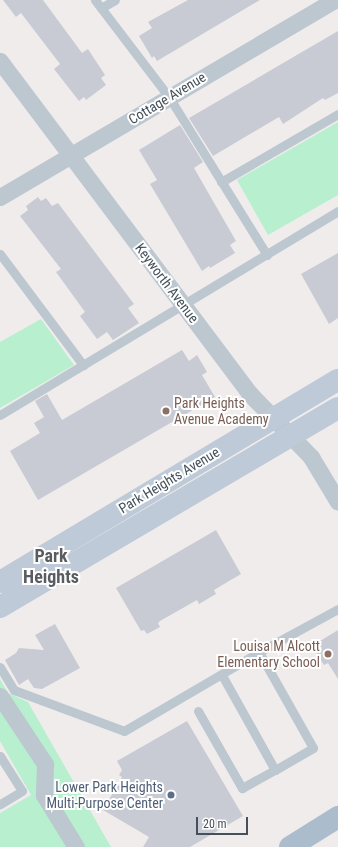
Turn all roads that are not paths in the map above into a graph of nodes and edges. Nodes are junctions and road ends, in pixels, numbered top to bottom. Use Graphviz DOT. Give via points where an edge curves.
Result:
graph roads {
  1 [pos="95,0"];
  2 [pos="116,0"];
  3 [pos="334,0"];
  4 [pos="102,8"];
  5 [pos="0,61"];
  6 [pos="168,97"];
  7 [pos="338,114"];
  8 [pos="71,155"];
  9 [pos="222,182"];
  10 [pos="0,197"];
  11 [pos="338,212"];
  12 [pos="0,254"];
  13 [pos="267,254"];
  14 [pos="184,305"];
  15 [pos="83,365"];
  16 [pos="338,380"];
  17 [pos="338,408"];
  18 [pos="0,415"];
  19 [pos="273,418"];
  20 [pos="292,435"];
  21 [pos="338,502"];
  22 [pos="0,582"];
  23 [pos="0,607"];
  24 [pos="338,609"];
  25 [pos="259,652"];
  26 [pos="0,667"];
  27 [pos="222,674"];
  28 [pos="0,696"];
  29 [pos="198,711"];
  30 [pos="0,756"];
  31 [pos="275,770"];
  32 [pos="0,804"];
  33 [pos="338,817"];
  34 [pos="76,847"];
  35 [pos="290,847"];
  1 -- 4 [label="lane"];
  2 -- 4 [label="lane"];
  3 -- 6 [label="street, Cottage Avenue"];
  4 -- 6 [label="lane"];
  5 -- 8 [label="street, Keyworth Avenue"];
  6 -- 8 [label="street, Cottage Avenue"];
  6 -- 9 [label="lane"];
  7 -- 9 [label="lane"];
  8 -- 10 [label="street, Cottage Avenue"];
  8 -- 14 [label="street, Keyworth Avenue"];
  9 -- 13 [label="lane"];
  11 -- 13 [label="lane"];
  12 -- 15 [label="lane"];
  13 -- 14 [label="lane"];
  14 -- 15 [label="lane"];
  14 -- 19 [label="street, Keyworth Avenue" via="250,394"];
  15 -- 18 [label="lane"];
  16 -- 19 [label="main road, Park Heights Avenue"];
  17 -- 20 [label="main road, Park Heights Avenue"];
  19 -- 20 [label="street, Keyworth Avenue"];
  19 -- 22 [label="main road, Park Heights Avenue"];
  20 -- 21 [label="street, Keyworth Avenue" via="311,457"];
  20 -- 23 [label="main road, Park Heights Avenue"];
  24 -- 25 [label="lane"];
  25 -- 27 [label="lane"];
  25 -- 31 [label="lane" via="313,748"];
  26 -- 27 [label="lane" via="14,690 124,731"];
  27 -- 31 [label="lane"];
  28 -- 34 [label="street" via="45,764 44,795"];
  29 -- 31 [label="lane" via="242,788"];
  30 -- 32 [label="lane" via="22,791"];
  33 -- 35 [label="main road"];
}
